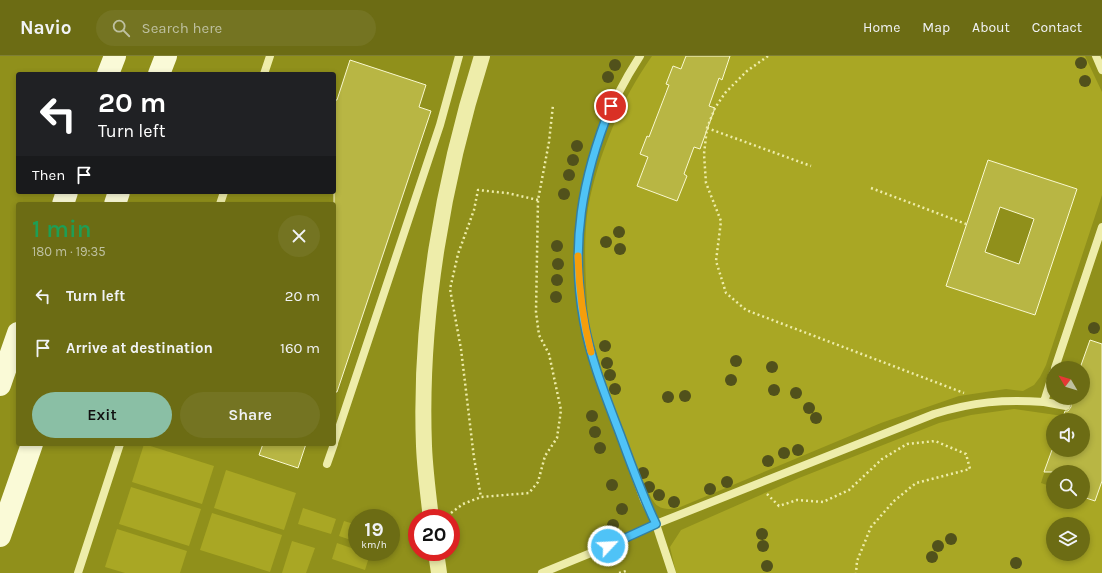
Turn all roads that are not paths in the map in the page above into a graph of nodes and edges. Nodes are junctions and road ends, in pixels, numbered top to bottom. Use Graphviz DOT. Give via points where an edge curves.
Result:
graph roads {
  1 [pos="114,56"];
  2 [pos="166,56"];
  3 [pos="270,56"];
  4 [pos="459,56"];
  5 [pos="482,56"];
  6 [pos="640,56"];
  7 [pos="1096,56"];
  8 [pos="1102,70"];
  9 [pos="109,72"];
  10 [pos="161,72"];
  11 [pos="265,72"];
  12 [pos="1102,227"];
  13 [pos="16,340"];
  14 [pos="1057,361"];
  15 [pos="0,385"];
  16 [pos="1046,396"];
  17 [pos="1044,402"];
  18 [pos="1066,406"];
  19 [pos="336,437"];
  20 [pos="31,446"];
  21 [pos="119,446"];
  22 [pos="333,446"];
  23 [pos="327,464"];
  24 [pos="430,509"];
  25 [pos="656,524"];
  26 [pos="0,536"];
  27 [pos="437,561"];
  28 [pos="78,573"];
  29 [pos="439,573"];
  30 [pos="542,573"];
  31 [pos="672,573"];
  1 -- 9 [label="main road"];
  2 -- 10 [label="main road"];
  3 -- 11 [label="lane"];
  4 -- 19 [label="lane" via="440,125"];
  5 -- 24 [label="street" via="462,120 450,174 431,292 425,362 424,419"];
  6 -- 25 [label="lane" via="611,106 593,157 581,212 578,253 584,322 596,368 644,500"];
  7 -- 8 [label="lane"];
  12 -- 14 [label="lane"];
  13 -- 15 [label="main road"];
  16 -- 17 [label="lane"];
  17 -- 18 [label="lane"];
  17 -- 25 [label="lane" via="987,401 934,414"];
  20 -- 26 [label="main road"];
  21 -- 28 [label="lane"];
  22 -- 23 [label="lane"];
  25 -- 30 [label="lane"];
  25 -- 31 [label="lane"];
  27 -- 29 [label="street"];
}
